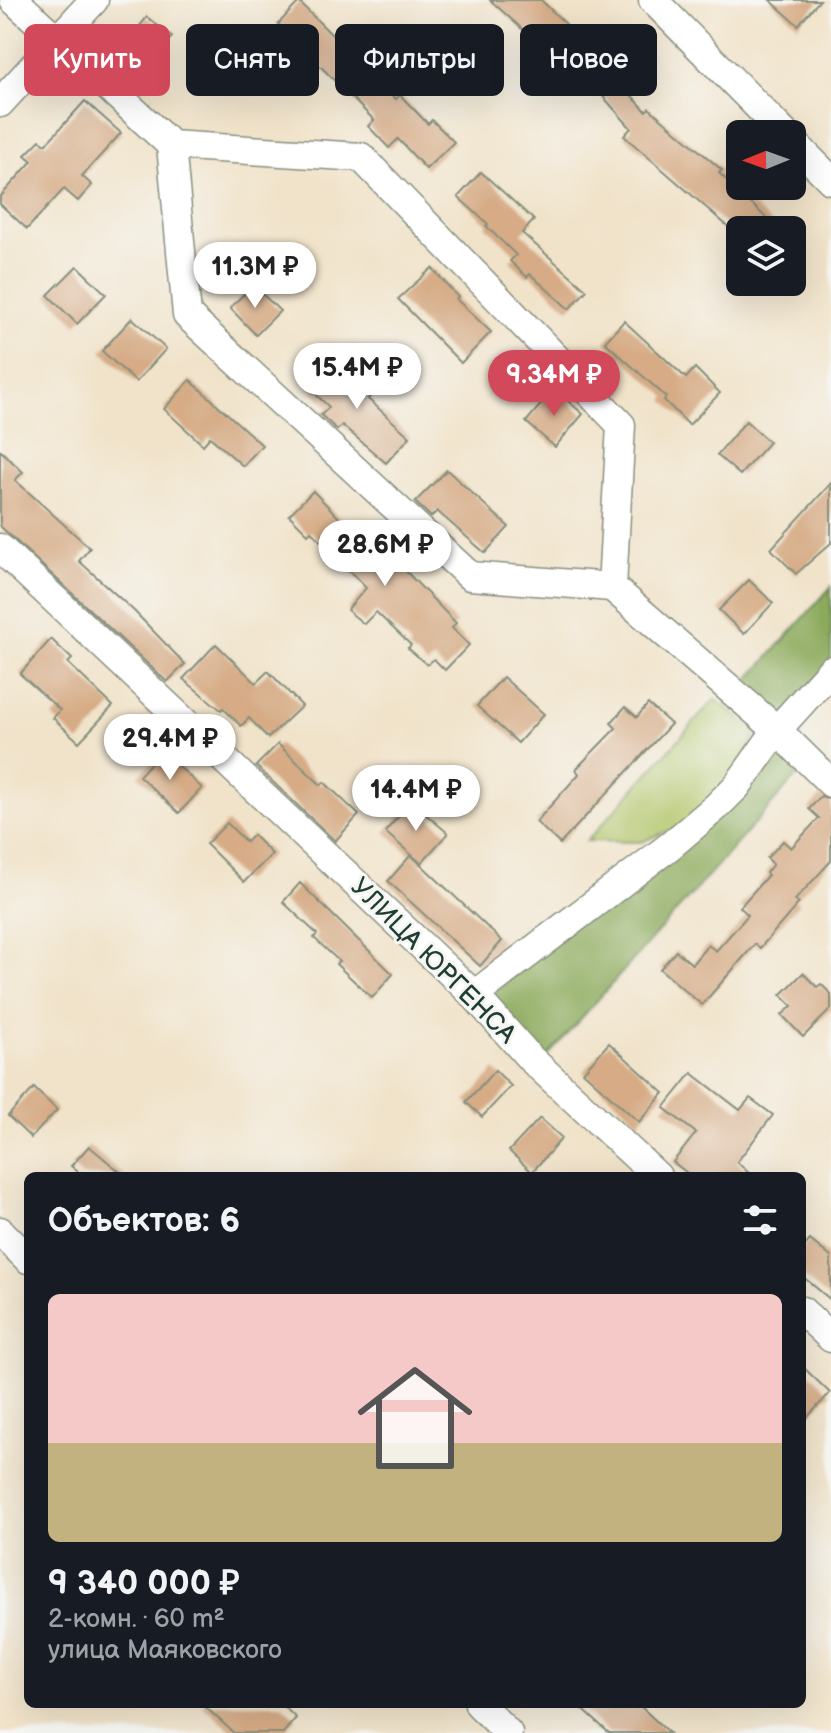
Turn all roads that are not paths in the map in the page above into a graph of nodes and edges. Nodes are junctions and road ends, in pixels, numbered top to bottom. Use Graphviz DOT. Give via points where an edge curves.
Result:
graph roads {
  1 [pos="14,0"];
  2 [pos="94,0"];
  3 [pos="653,0"];
  4 [pos="38,24"];
  5 [pos="71,24"];
  6 [pos="24,76"];
  7 [pos="116,96"];
  8 [pos="0,103"];
  9 [pos="771,120"];
  10 [pos="171,145"];
  11 [pos="806,155"];
  12 [pos="831,180"];
  13 [pos="0,548"];
  14 [pos="612,587"];
  15 [pos="831,670"];
  16 [pos="777,730"];
  17 [pos="831,783"];
  18 [pos="474,995"];
  19 [pos="653,1172"];
  20 [pos="0,1231"];
  21 [pos="24,1255"];
  22 [pos="806,1315"];
  23 [pos="831,1338"];
  24 [pos="483,1708"];
  25 [pos="508,1733"];
  1 -- 4 [label="street"];
  2 -- 5 [label="street"];
  3 -- 9 [label="street"];
  6 -- 8 [label="street"];
  7 -- 10 [label="street"];
  10 -- 14 [label="street" via="187,315 470,576"];
  10 -- 14 [label="street" via="361,157 621,425"];
  11 -- 12 [label="street"];
  13 -- 18 [label="street, УЛИЦА ЮРГЕНСА"];
  14 -- 16 [label="street"];
  15 -- 16 [label="street"];
  16 -- 17 [label="street"];
  16 -- 18 [label="street" via="716,807"];
  18 -- 19 [label="street, УЛИЦА ЮРГЕНСА" via="530,1058"];
  20 -- 21 [label="street"];
  22 -- 23 [label="street"];
  24 -- 25 [label="street"];
}
